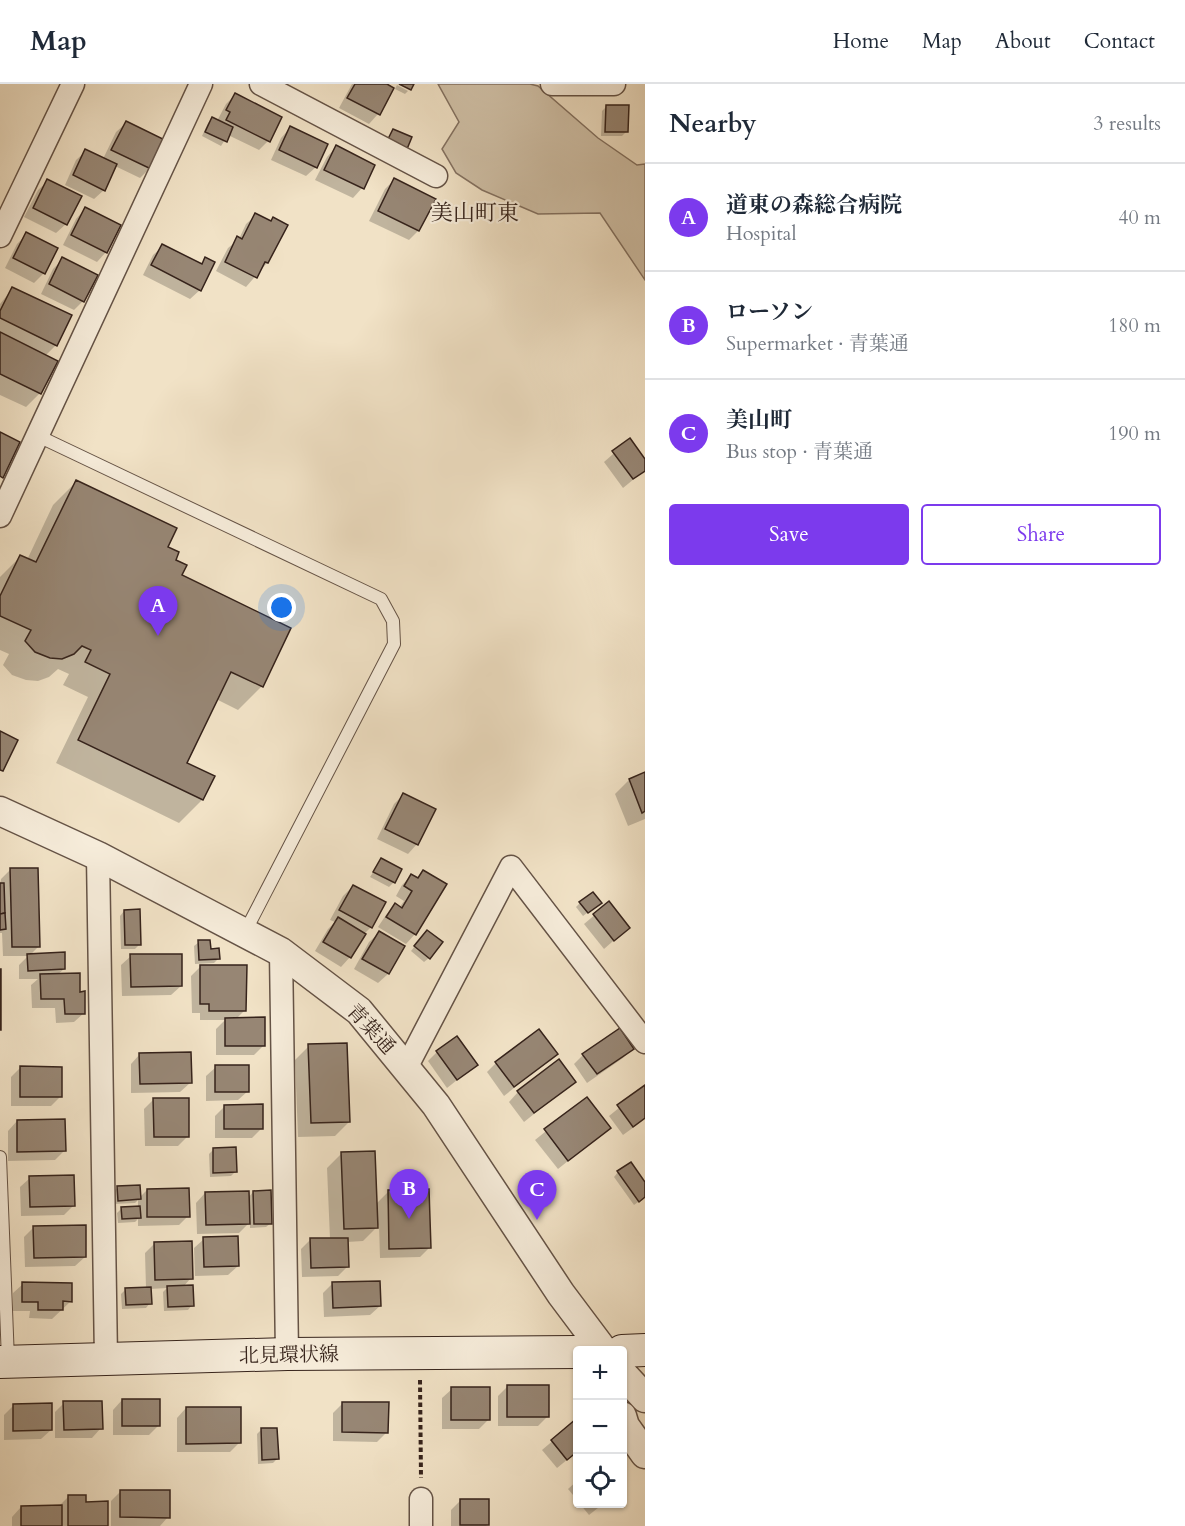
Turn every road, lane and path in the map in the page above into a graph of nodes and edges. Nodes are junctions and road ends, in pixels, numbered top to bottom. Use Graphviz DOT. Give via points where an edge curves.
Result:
graph roads {
  1 [pos="73,84"];
  2 [pos="201,84"];
  3 [pos="261,84"];
  4 [pos="552,84"];
  5 [pos="614,84"];
  6 [pos="436,176"];
  7 [pos="0,236"];
  8 [pos="38,436"];
  9 [pos="0,516"];
  10 [pos="0,811"];
  11 [pos="98,856"];
  12 [pos="245,932"];
  13 [pos="281,952"];
  14 [pos="645,1042"];
  15 [pos="406,1068"];
  16 [pos="0,1157"];
  17 [pos="600,1346"];
  18 [pos="645,1350"];
  19 [pos="627,1351"];
  20 [pos="573,1352"];
  21 [pos="288,1354"];
  22 [pos="419,1354"];
  23 [pos="106,1359"];
  24 [pos="4,1361"];
  25 [pos="627,1378"];
  26 [pos="645,1398"];
  27 [pos="627,1427"];
  28 [pos="645,1454"];
  29 [pos="421,1499"];
  30 [pos="421,1526"];
  1 -- 7 [label="street"];
  2 -- 8 [label="street"];
  3 -- 6 [label="street"];
  4 -- 5 [label="street"];
  8 -- 9 [label="street"];
  8 -- 12 [label="lane" via="381,599 393,621 394,644"];
  10 -- 11 [label="street, 青葉通"];
  11 -- 12 [label="street, 青葉通"];
  11 -- 23 [label="street"];
  12 -- 13 [label="street, 青葉通"];
  13 -- 15 [label="street, 青葉通" via="359,1011"];
  13 -- 21 [label="street"];
  14 -- 15 [label="street" via="511,867"];
  15 -- 17 [label="street, 青葉通" via="436,1105"];
  16 -- 24 [label="lane"];
  18 -- 19 [label="main road"];
  20 -- 22 [label="main road, 北見環状線"];
  21 -- 22 [label="main road, 北見環状線"];
  21 -- 23 [label="main road, 北見環状線"];
  22 -- 29 [label="path"];
  23 -- 24 [label="main road, 北見環状線"];
  25 -- 26 [label="street"];
  27 -- 28 [label="street"];
  29 -- 30 [label="street"];
}
